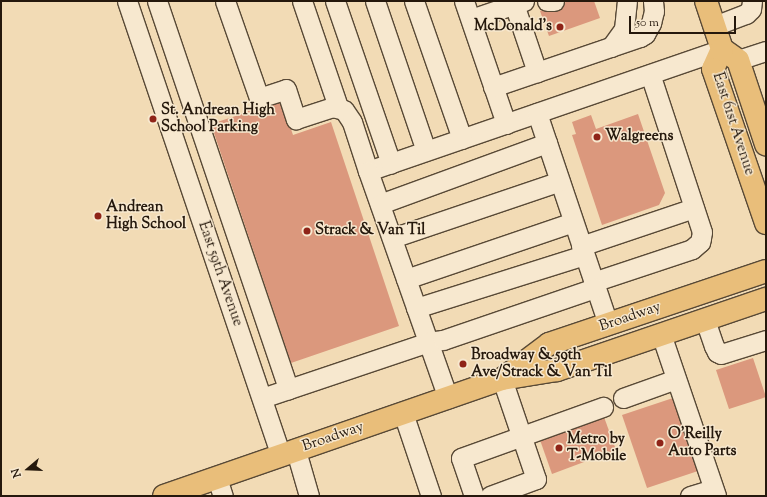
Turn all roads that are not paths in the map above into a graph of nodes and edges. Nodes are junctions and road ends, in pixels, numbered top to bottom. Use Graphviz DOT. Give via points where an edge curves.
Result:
graph roads {
  1 [pos="127,1"];
  2 [pos="157,1"];
  3 [pos="225,1"];
  4 [pos="302,1"];
  5 [pos="335,1"];
  6 [pos="375,1"];
  7 [pos="414,1"];
  8 [pos="464,1"];
  9 [pos="547,1"];
  10 [pos="554,1"];
  11 [pos="627,1"];
  12 [pos="639,1"];
  13 [pos="653,1"];
  14 [pos="706,1"];
  15 [pos="752,1"];
  16 [pos="519,3"];
  17 [pos="471,19"];
  18 [pos="714,26"];
  19 [pos="624,29"];
  20 [pos="611,47"];
  21 [pos="766,51"];
  22 [pos="730,55"];
  23 [pos="537,72"];
  24 [pos="650,74"];
  25 [pos="493,87"];
  26 [pos="338,107"];
  27 [pos="537,113"];
  28 [pos="506,124"];
  29 [pos="462,139"];
  30 [pos="547,143"];
  31 [pos="766,144"];
  32 [pos="426,152"];
  33 [pos="391,164"];
  34 [pos="368,172"];
  35 [pos="560,181"];
  36 [pos="380,204"];
  37 [pos="694,208"];
  38 [pos="573,222"];
  39 [pos="766,223"];
  40 [pos="392,238"];
  41 [pos="583,250"];
  42 [pos="766,271"];
  43 [pos="406,279"];
  44 [pos="594,285"];
  45 [pos="766,299"];
  46 [pos="416,308"];
  47 [pos="705,320"];
  48 [pos="608,324"];
  49 [pos="661,334"];
  50 [pos="766,340"];
  51 [pos="428,342"];
  52 [pos="502,379"];
  53 [pos="676,379"];
  54 [pos="288,389"];
  55 [pos="262,398"];
  56 [pos="448,398"];
  57 [pos="623,398"];
  58 [pos="602,407"];
  59 [pos="403,413"];
  60 [pos="522,436"];
  61 [pos="289,453"];
  62 [pos="220,487"];
  63 [pos="715,492"];
  64 [pos="164,496"];
  65 [pos="309,496"];
  66 [pos="431,496"];
  67 [pos="474,496"];
  68 [pos="490,496"];
  69 [pos="690,496"];
  1 -- 55 [label="street, East 59th Avenue"];
  2 -- 54 [label="street"];
  3 -- 26 [label="street" via="259,98 286,90 296,119"];
  4 -- 26 [label="street"];
  5 -- 33 [label="street"];
  6 -- 32 [label="street"];
  7 -- 29 [label="street"];
  8 -- 17 [label="street"];
  9 -- 10 [label="street"];
  11 -- 19 [label="street"];
  12 -- 19 [label="street" via="641,5 635,19"];
  13 -- 20 [label="street" via="653,17 645,34"];
  14 -- 18 [label="main road, East 61st Avenue"];
  15 -- 18 [label="street" via="751,9 746,14"];
  16 -- 17 [label="street"];
  16 -- 23 [label="street"];
  17 -- 25 [label="street"];
  18 -- 22 [label="main road, East 61st Avenue"];
  19 -- 20 [label="street"];
  20 -- 23 [label="street"];
  21 -- 22 [label="street"];
  22 -- 24 [label="street"];
  22 -- 31 [label="main road, East 61st Avenue"];
  22 -- 39 [label="main road, East 61st Avenue" via="714,69"];
  23 -- 25 [label="street"];
  24 -- 27 [label="street"];
  24 -- 37 [label="street"];
  25 -- 28 [label="street"];
  26 -- 34 [label="street" via="348,115"];
  27 -- 28 [label="street"];
  27 -- 30 [label="street"];
  28 -- 29 [label="street"];
  29 -- 32 [label="street"];
  30 -- 35 [label="street"];
  30 -- 36 [label="street"];
  32 -- 33 [label="street"];
  33 -- 34 [label="street"];
  34 -- 36 [label="street"];
  35 -- 38 [label="street"];
  35 -- 40 [label="street"];
  36 -- 40 [label="street"];
  37 -- 41 [label="street"];
  37 -- 44 [label="street" via="702,232 700,242 692,249"];
  38 -- 41 [label="street"];
  38 -- 43 [label="street"];
  40 -- 43 [label="street"];
  41 -- 44 [label="street"];
  41 -- 46 [label="street"];
  42 -- 48 [label="main road, Broadway"];
  43 -- 46 [label="street"];
  44 -- 48 [label="street"];
  44 -- 51 [label="street" via="443,340"];
  45 -- 47 [label="main road, Broadway"];
  46 -- 51 [label="street"];
  47 -- 49 [label="main road, Broadway"];
  47 -- 50 [label="street" via="714,346 721,354"];
  48 -- 52 [label="main road, Broadway" via="549,344"];
  49 -- 52 [label="main road, Broadway" via="557,370"];
  49 -- 53 [label="street"];
  51 -- 54 [label="street"];
  51 -- 56 [label="street"];
  52 -- 56 [label="main road, Broadway"];
  52 -- 60 [label="street"];
  53 -- 57 [label="street"];
  53 -- 63 [label="street"];
  54 -- 55 [label="street"];
  55 -- 61 [label="street, East 59th Avenue"];
  56 -- 59 [label="main road, Broadway"];
  58 -- 60 [label="street"];
  59 -- 61 [label="main road, Broadway"];
  59 -- 66 [label="street"];
  60 -- 67 [label="street" via="461,458"];
  60 -- 68 [label="street" via="536,479"];
  61 -- 62 [label="main road, Broadway"];
  61 -- 65 [label="street, East 59th Avenue"];
  62 -- 64 [label="main road, Broadway"];
  63 -- 69 [label="street"];
}
